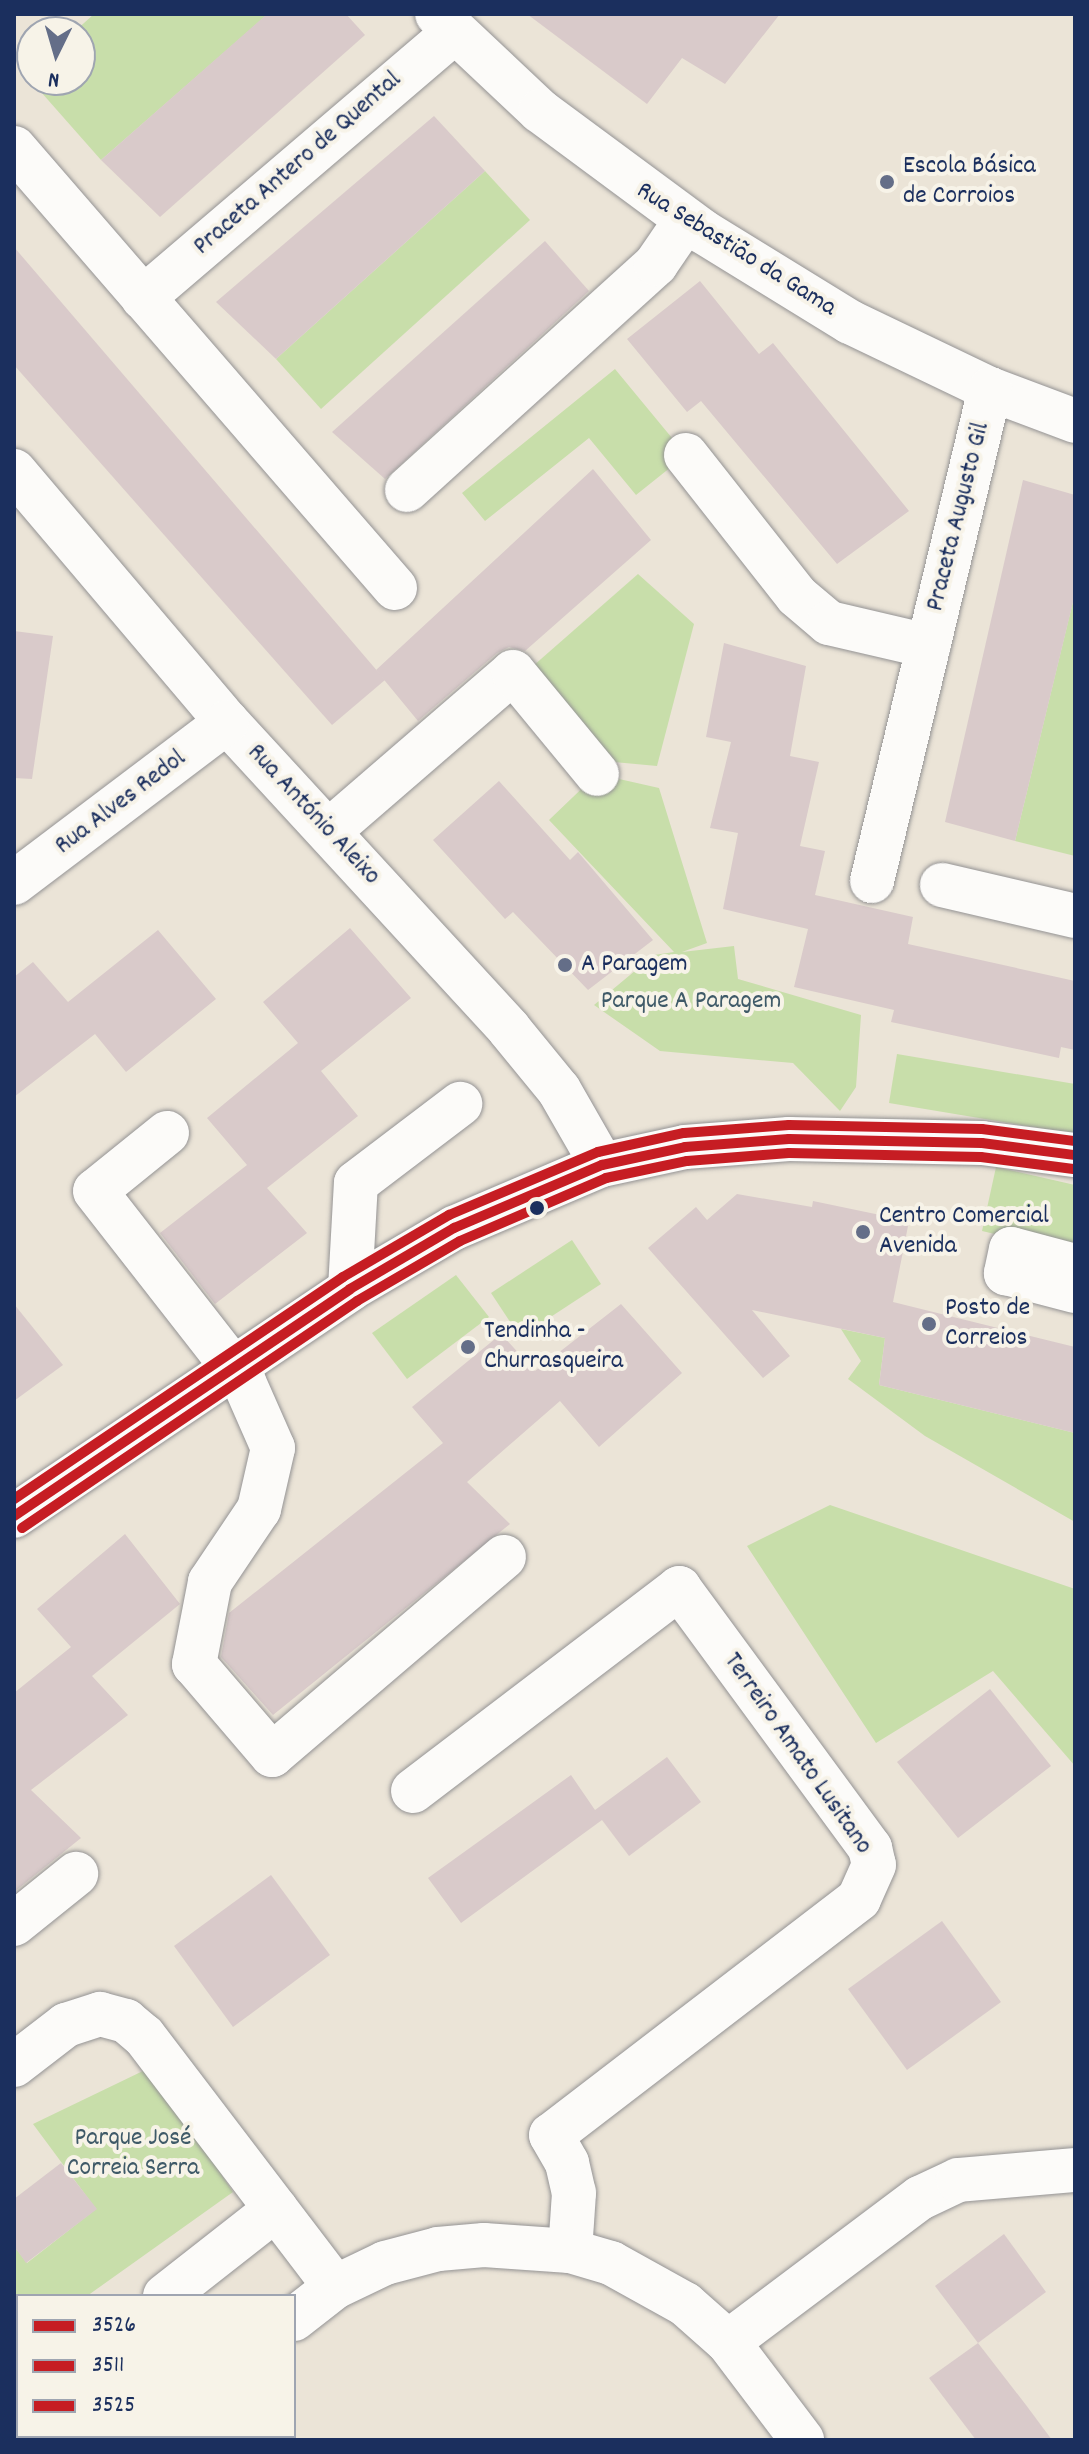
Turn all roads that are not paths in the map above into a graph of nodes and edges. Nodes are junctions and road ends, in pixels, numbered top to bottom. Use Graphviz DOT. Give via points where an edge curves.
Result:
graph roads {
  1 [pos="446,23"];
  2 [pos="14,148"];
  3 [pos="686,220"];
  4 [pos="143,298"];
  5 [pos="990,389"];
  6 [pos="1075,421"];
  7 [pos="686,455"];
  8 [pos="14,471"];
  9 [pos="407,490"];
  10 [pos="395,588"];
  11 [pos="928,646"];
  12 [pos="227,722"];
  13 [pos="597,774"];
  14 [pos="329,831"];
  15 [pos="872,881"];
  16 [pos="14,883"];
  17 [pos="942,885"];
  18 [pos="1075,916"];
  19 [pos="460,1104"];
  20 [pos="167,1133"];
  21 [pos="1075,1155"];
  22 [pos="602,1165"];
  23 [pos="1075,1266"];
  24 [pos="350,1289"];
  25 [pos="1075,1291"];
  26 [pos="233,1368"];
  27 [pos="14,1516"];
  28 [pos="504,1557"];
  29 [pos="413,1791"];
  30 [pos="76,1874"];
  31 [pos="14,1924"];
  32 [pos="14,2065"];
  33 [pos="1075,2170"];
  34 [pos="276,2209"];
  35 [pos="570,2251"];
  36 [pos="335,2287"];
  37 [pos="168,2294"];
  38 [pos="296,2317"];
  39 [pos="728,2342"];
  40 [pos="802,2440"];
  1 -- 3 [label="street, Rua Sebastião da Gama" via="540,111"];
  1 -- 4 [label="street, Praceta Antero de Quental"];
  2 -- 4 [label="street"];
  3 -- 5 [label="street, Rua Sebastião da Gama" via="850,322"];
  3 -- 9 [label="street" via="656,264"];
  4 -- 10 [label="street"];
  5 -- 6 [label="street, Rua Sebastião da Gama"];
  5 -- 11 [label="street, Praceta Augusto Gil"];
  7 -- 11 [label="street, Praceta Augusto Gil" via="797,596 829,623"];
  8 -- 12 [label="street, Rua António Aleixo"];
  11 -- 15 [label="street, Praceta Augusto Gil"];
  12 -- 14 [label="street, Rua António Aleixo"];
  12 -- 16 [label="street, Rua Alves Redol"];
  13 -- 14 [label="street" via="513,672"];
  14 -- 22 [label="street, Rua António Aleixo" via="559,1090"];
  17 -- 18 [label="street"];
  19 -- 24 [label="street" via="356,1183"];
  20 -- 26 [label="street" via="95,1191"];
  21 -- 22 [label="street" via="982,1143 789,1139 685,1147"];
  22 -- 24 [label="street" via="454,1228"];
  23 -- 25 [label="street" via="1011,1249 1006,1273"];
  24 -- 26 [label="street"];
  26 -- 27 [label="street"];
  26 -- 28 [label="street" via="273,1448 259,1509 210,1582 194,1664 272,1755"];
  29 -- 35 [label="street, Terreiro Amato Lusitano" via="679,1588 870,1848 874,1865 859,1899 551,2135 567,2163 574,2193"];
  30 -- 31 [label="street"];
  32 -- 34 [label="street" via="66,2025 100,2014 126,2021 144,2036"];
  33 -- 39 [label="street" via="958,2180 920,2198"];
  34 -- 36 [label="street"];
  34 -- 37 [label="street"];
  35 -- 36 [label="street" via="484,2245 438,2249 385,2263"];
  35 -- 39 [label="street" via="650,2281"];
  36 -- 38 [label="street"];
  39 -- 40 [label="street"];
}
